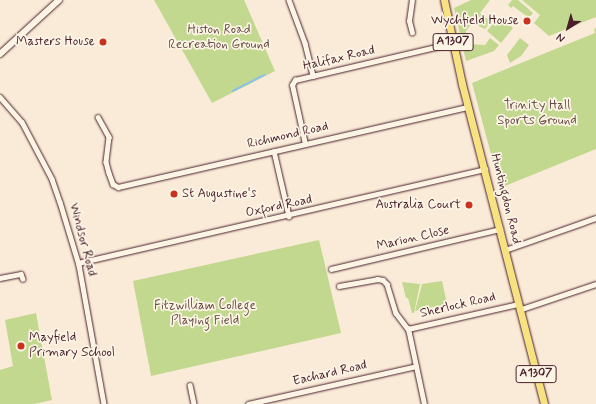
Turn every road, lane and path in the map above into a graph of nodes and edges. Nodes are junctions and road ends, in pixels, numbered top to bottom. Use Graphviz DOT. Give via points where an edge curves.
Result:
graph roads {
  1 [pos="59,0"];
  2 [pos="289,0"];
  3 [pos="412,0"];
  4 [pos="444,0"];
  5 [pos="412,33"];
  6 [pos="453,43"];
  7 [pos="0,54"];
  8 [pos="313,76"];
  9 [pos="0,97"];
  10 [pos="468,107"];
  11 [pos="98,117"];
  12 [pos="305,144"];
  13 [pos="274,151"];
  14 [pos="485,169"];
  15 [pos="289,216"];
  16 [pos="596,218"];
  17 [pos="500,229"];
  18 [pos="505,250"];
  19 [pos="78,263"];
  20 [pos="331,269"];
  21 [pos="0,278"];
  22 [pos="23,278"];
  23 [pos="596,284"];
  24 [pos="340,286"];
  25 [pos="518,307"];
  26 [pos="408,329"];
  27 [pos="416,366"];
  28 [pos="190,385"];
  29 [pos="104,404"];
  30 [pos="194,404"];
  31 [pos="248,404"];
  32 [pos="424,404"];
  33 [pos="544,404"];
  1 -- 7 [label="main road"];
  2 -- 8 [label="street" via="305,42"];
  3 -- 5 [label="street" via="409,21"];
  4 -- 6 [label="main road, Huntingdon Road / A1307"];
  6 -- 8 [label="street, Halifax Road"];
  6 -- 10 [label="main road, Huntingdon Road / A1307"];
  8 -- 12 [label="street, Halifax Road" via="295,80 292,85"];
  9 -- 19 [label="street, Windsor Road" via="22,122 52,179"];
  10 -- 12 [label="street, Richmond Road"];
  10 -- 14 [label="main road, Huntingdon Road / A1307"];
  11 -- 13 [label="street, Richmond Road" via="109,137 106,162 113,184 118,187"];
  12 -- 13 [label="street, Richmond Road"];
  13 -- 15 [label="street"];
  14 -- 15 [label="street, Oxford Road"];
  14 -- 17 [label="main road, Huntingdon Road / A1307"];
  15 -- 19 [label="street, Oxford Road"];
  16 -- 18 [label="street"];
  17 -- 18 [label="main road, Huntingdon Road / A1307"];
  17 -- 20 [label="street, Marion Close"];
  18 -- 25 [label="main road, Huntingdon Road / A1307"];
  19 -- 29 [label="street, Windsor Road"];
  21 -- 22 [label="street" via="21,274"];
  23 -- 25 [label="street, Sherlock Road"];
  24 -- 26 [label="street" via="383,280 387,284 396,313"];
  25 -- 26 [label="street, Sherlock Road"];
  25 -- 33 [label="main road, Huntingdon Road / A1307"];
  26 -- 27 [label="street, Sherlock Road"];
  27 -- 31 [label="street, Eachard Road"];
  27 -- 32 [label="street, Sherlock Road"];
  28 -- 30 [label="street"];
}
